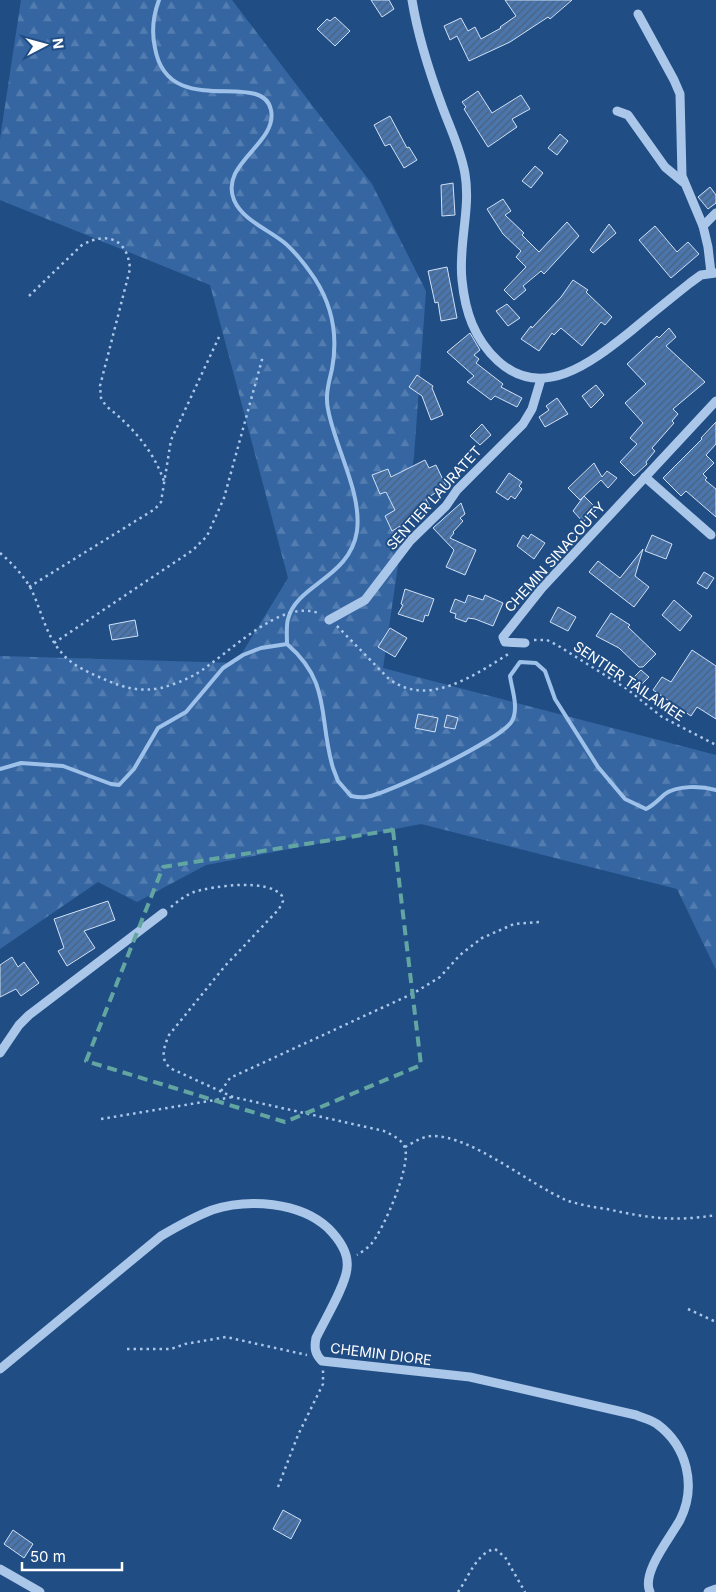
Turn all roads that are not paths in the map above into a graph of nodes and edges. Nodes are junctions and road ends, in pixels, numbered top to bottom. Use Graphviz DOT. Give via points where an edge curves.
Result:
graph roads {
  1 [pos="412,0"];
  2 [pos="638,14"];
  3 [pos="617,111"];
  4 [pos="683,182"];
  5 [pos="716,213"];
  6 [pos="703,226"];
  7 [pos="713,273"];
  8 [pos="541,379"];
  9 [pos="716,401"];
  10 [pos="645,478"];
  11 [pos="711,536"];
  12 [pos="329,620"];
  13 [pos="525,643"];
  14 [pos="163,913"];
  15 [pos="0,1053"];
  16 [pos="0,1369"];
  17 [pos="0,1569"];
  18 [pos="716,1589"];
  19 [pos="40,1592"];
  20 [pos="650,1592"];
  21 [pos="708,1592"];
  1 -- 8 [label="street" via="427,66 465,174 467,195 462,278 467,316 488,352 509,371"];
  2 -- 4 [label="street" via="680,94"];
  3 -- 4 [label="street" via="628,115 665,167"];
  4 -- 6 [label="street"];
  5 -- 6 [label="street"];
  6 -- 7 [label="street"];
  7 -- 8 [label="street" via="701,275 598,356 562,375"];
  8 -- 12 [label="street, SENTIER LAURATET" via="532,409 523,424 410,541 365,600"];
  9 -- 10 [label="street, CHEMIN SINACOUTY"];
  10 -- 11 [label="street"];
  10 -- 13 [label="street, CHEMIN SINACOUTY" via="542,588 503,637 505,642"];
  14 -- 15 [label="street" via="29,1015"];
  16 -- 20 [label="street, CHEMIN DIORE" via="161,1236 190,1219 238,1205 266,1205 306,1213 332,1232 342,1246 347,1262 345,1276 316,1338 314,1347 320,1359 470,1378 636,1415 656,1423 681,1449 688,1484 680,1518 648,1576"];
  17 -- 19 [label="street"];
  18 -- 21 [label="street"];
}
